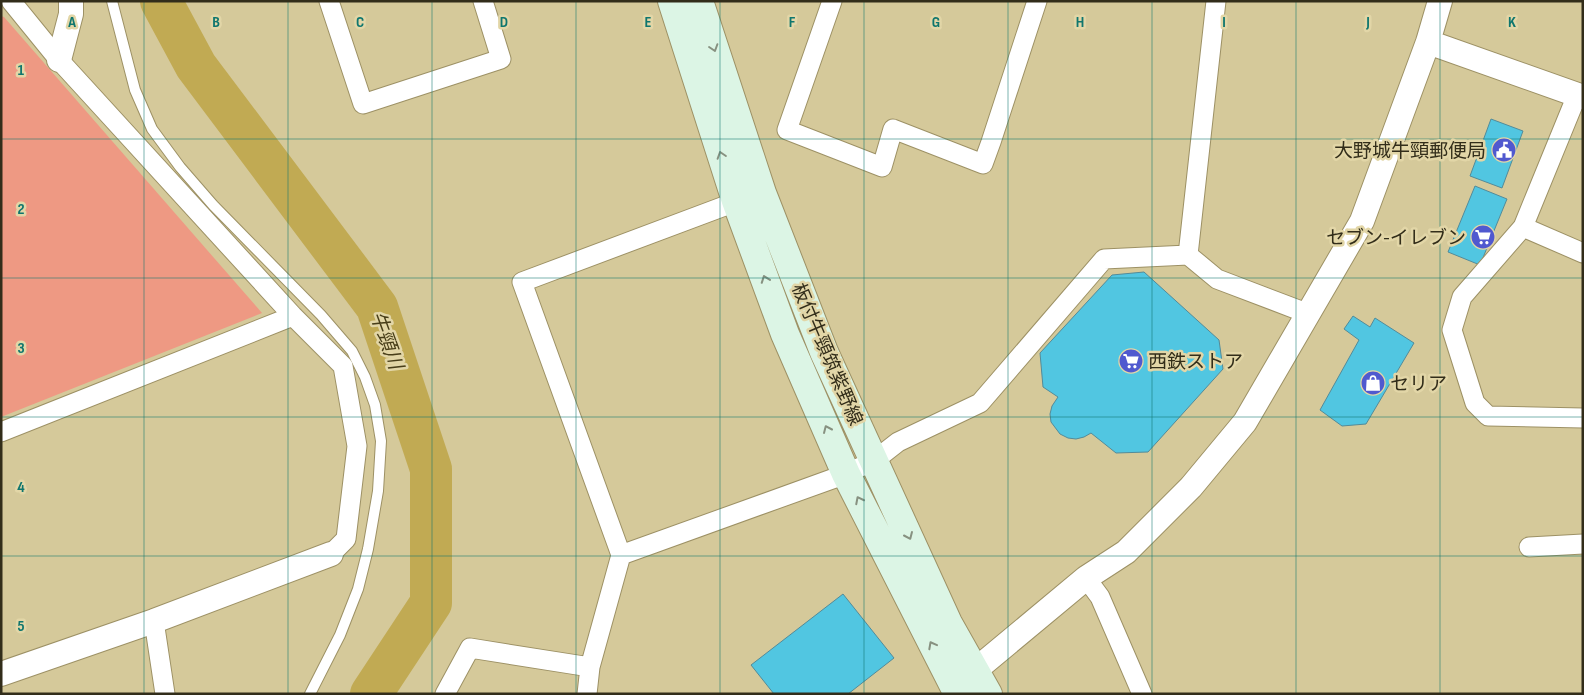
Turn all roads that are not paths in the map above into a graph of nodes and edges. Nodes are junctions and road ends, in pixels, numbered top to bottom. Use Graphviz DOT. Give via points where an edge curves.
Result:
graph roads {
  1 [pos="12,1"];
  2 [pos="71,1"];
  3 [pos="112,1"];
  4 [pos="329,1"];
  5 [pos="483,1"];
  6 [pos="672,1"];
  7 [pos="699,1"];
  8 [pos="832,1"];
  9 [pos="1037,1"];
  10 [pos="1216,1"];
  11 [pos="1440,1"];
  12 [pos="1428,42"];
  13 [pos="60,60"];
  14 [pos="1580,96"];
  15 [pos="762,193"];
  16 [pos="736,201"];
  17 [pos="1523,228"];
  18 [pos="1583,253"];
  19 [pos="1188,255"];
  20 [pos="1309,314"];
  21 [pos="293,316"];
  22 [pos="1583,418"];
  23 [pos="1,432"];
  24 [pos="875,460"];
  25 [pos="846,474"];
  26 [pos="1583,544"];
  27 [pos="1529,546"];
  28 [pos="331,554"];
  29 [pos="621,555"];
  30 [pos="1086,578"];
  31 [pos="154,621"];
  32 [pos="590,667"];
  33 [pos="975,670"];
  34 [pos="1,674"];
  35 [pos="954,692"];
  36 [pos="165,694"];
  37 [pos="310,694"];
  38 [pos="445,694"];
  39 [pos="587,694"];
  40 [pos="988,694"];
  41 [pos="1142,694"];
  1 -- 13 [label="street"];
  2 -- 13 [label="street"];
  3 -- 37 [label="lane" via="135,90 152,129 213,204 352,351 375,405 381,441 378,491 368,548 358,588 340,635"];
  4 -- 5 [label="street" via="363,104 501,59"];
  16 -- 6 [label="main road, 板付牛頸筑紫野線, one-way"];
  7 -- 15 [label="main road, 板付牛頸筑紫野線, one-way"];
  8 -- 9 [label="street" via="787,130 882,167 893,129 983,164"];
  10 -- 19 [label="street"];
  11 -- 12 [label="street"];
  12 -- 14 [label="street"];
  12 -- 20 [label="street" via="1362,220"];
  13 -- 21 [label="street"];
  14 -- 17 [label="street"];
  15 -- 16 [label="street"];
  15 -- 24 [label="main road, 板付牛頸筑紫野線" via="824,352"];
  25 -- 16 [label="main road, 板付牛頸筑紫野線, one-way" via="785,334"];
  16 -- 29 [label="street" via="522,282"];
  17 -- 18 [label="street"];
  17 -- 22 [label="street" via="1462,298 1452,330 1475,403 1488,416"];
  19 -- 20 [label="street" via="1217,280"];
  19 -- 24 [label="street" via="1104,259 980,403 898,442"];
  20 -- 30 [label="street" via="1244,422 1191,487 1126,552"];
  21 -- 23 [label="street"];
  21 -- 28 [label="street" via="343,366 357,446 346,539"];
  24 -- 25 [label="street"];
  24 -- 33 [label="main road, 板付牛頸筑紫野線, one-way" via="948,622"];
  25 -- 29 [label="street"];
  35 -- 25 [label="main road, 板付牛頸筑紫野線, one-way"];
  26 -- 27 [label="street"];
  28 -- 31 [label="street"];
  29 -- 32 [label="street"];
  30 -- 33 [label="street"];
  30 -- 41 [label="street" via="1100,597"];
  31 -- 34 [label="street"];
  31 -- 36 [label="street"];
  32 -- 38 [label="street" via="470,648"];
  32 -- 39 [label="street"];
  33 -- 35 [label="street"];
  33 -- 40 [label="main road, 板付牛頸筑紫野線"];
}
